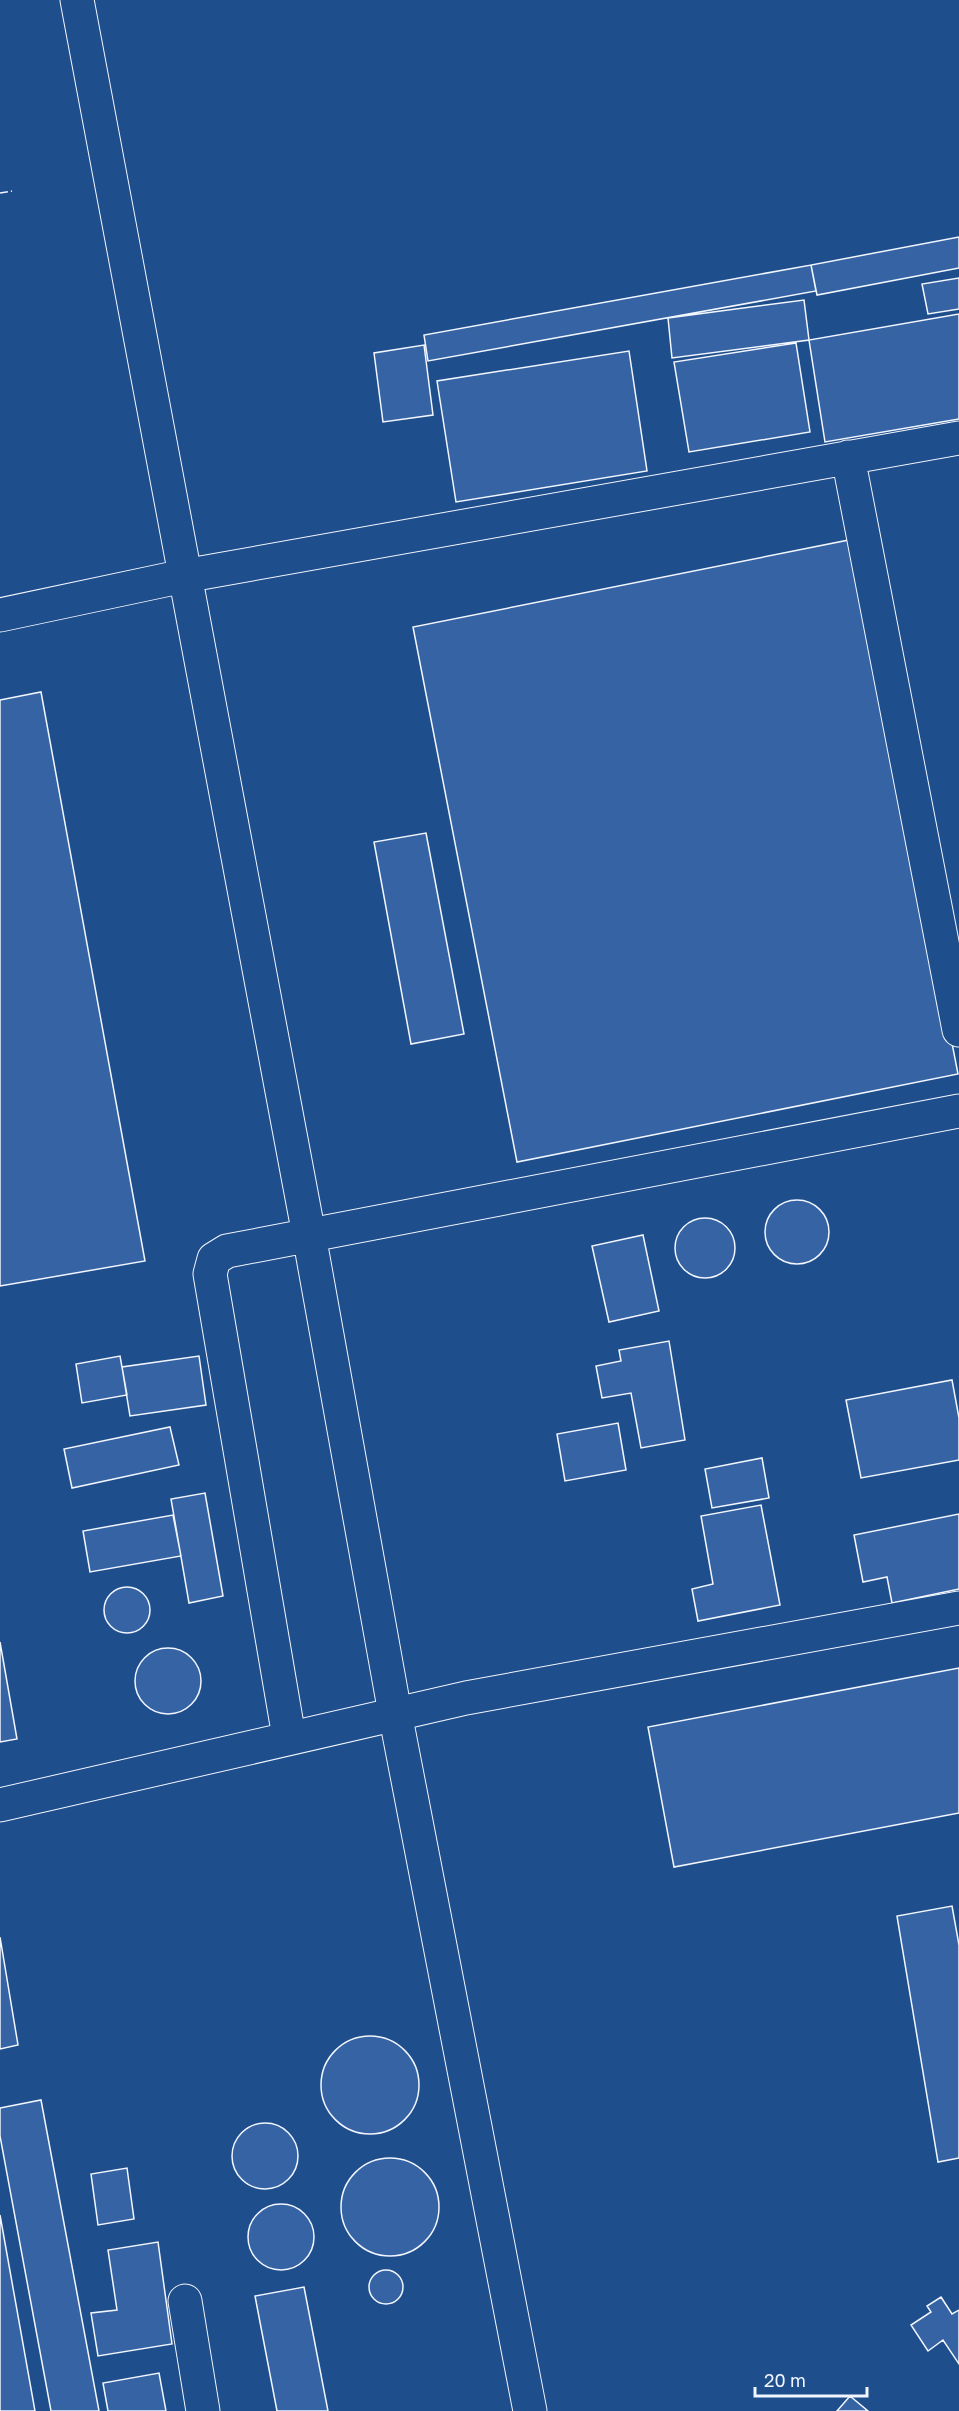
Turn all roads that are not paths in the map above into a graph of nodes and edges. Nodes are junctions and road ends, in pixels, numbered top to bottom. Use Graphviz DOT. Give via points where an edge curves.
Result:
graph roads {
  1 [pos="77,0"];
  2 [pos="959,438"];
  3 [pos="848,457"];
  4 [pos="184,576"];
  5 [pos="0,615"];
  6 [pos="959,1030"];
  7 [pos="959,1111"];
  8 [pos="309,1235"];
  9 [pos="959,1608"];
  10 [pos="394,1713"];
  11 [pos="289,1737"];
  12 [pos="0,1805"];
  13 [pos="185,2301"];
  14 [pos="203,2411"];
  15 [pos="530,2411"];
  1 -- 4 [label="lane"];
  2 -- 3 [label="lane"];
  3 -- 4 [label="lane"];
  3 -- 6 [label="lane"];
  4 -- 5 [label="lane"];
  4 -- 8 [label="lane"];
  7 -- 8 [label="lane"];
  8 -- 10 [label="lane"];
  8 -- 11 [label="lane" via="226,1251 214,1259 210,1274"];
  9 -- 10 [label="lane"];
  10 -- 11 [label="lane"];
  10 -- 15 [label="lane"];
  11 -- 12 [label="lane"];
  13 -- 14 [label="lane"];
}
